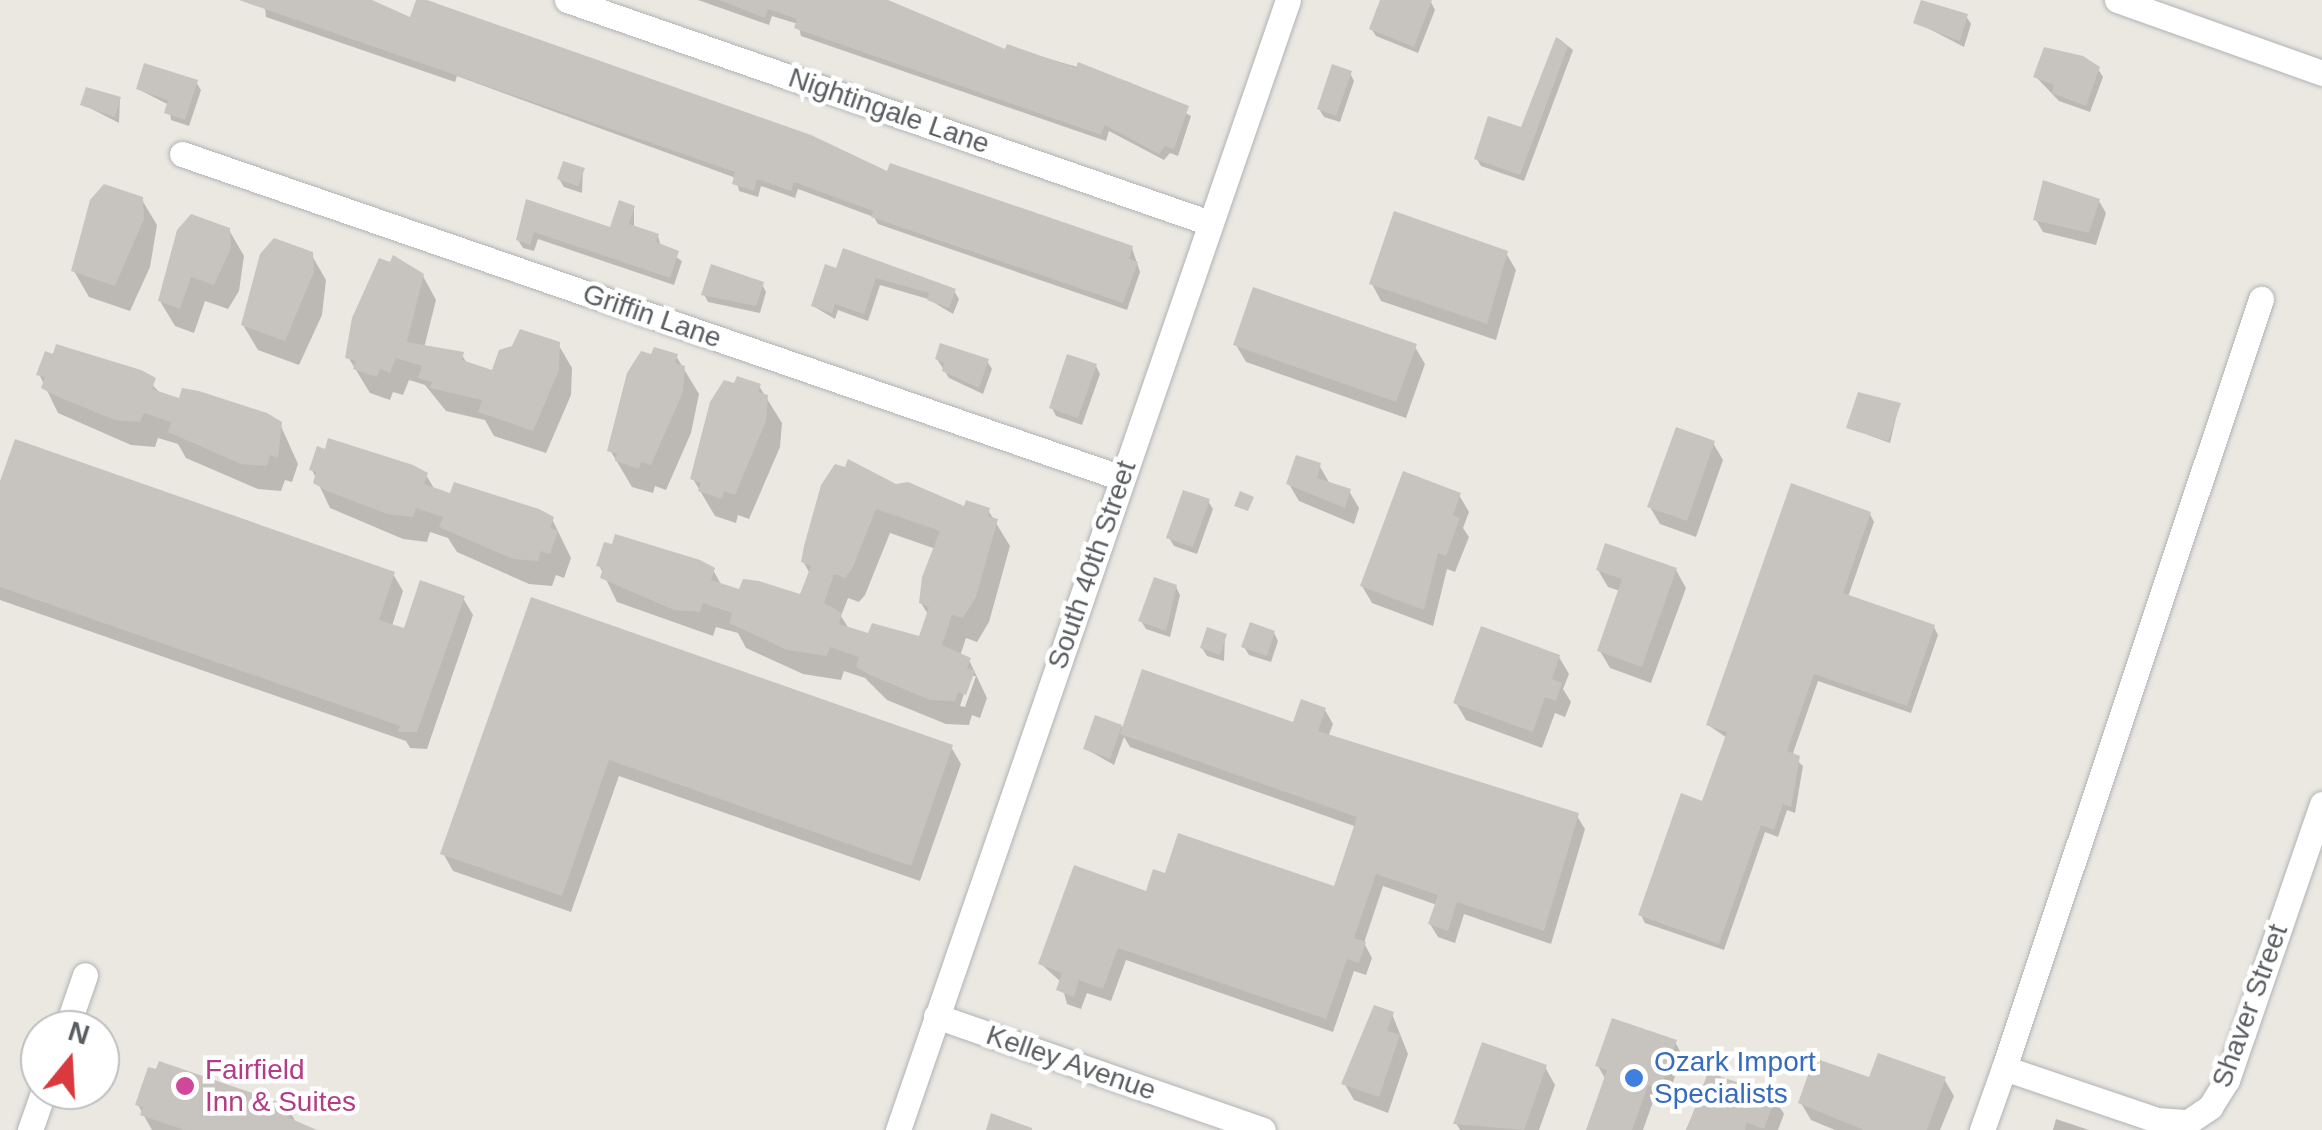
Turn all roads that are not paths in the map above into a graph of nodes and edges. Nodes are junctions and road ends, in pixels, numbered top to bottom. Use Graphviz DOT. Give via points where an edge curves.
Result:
graph roads {
  1 [pos="567,0"];
  2 [pos="1288,0"];
  3 [pos="2117,0"];
  4 [pos="2322,73"];
  5 [pos="182,154"];
  6 [pos="1210,223"];
  7 [pos="2261,299"];
  8 [pos="1122,478"];
  9 [pos="2322,804"];
  10 [pos="86,975"];
  11 [pos="73,1010"];
  12 [pos="936,1016"];
  13 [pos="2004,1068"];
  14 [pos="898,1130"];
  15 [pos="1263,1130"];
  16 [pos="1982,1130"];
  1 -- 6 [label="street, Nightingale Lane"];
  2 -- 6 [label="street, South 40th Street"];
  3 -- 4 [label="street"];
  5 -- 8 [label="street, Griffin Lane"];
  6 -- 8 [label="street, South 40th Street"];
  7 -- 13 [label="street"];
  8 -- 12 [label="street, South 40th Street"];
  9 -- 13 [label="street, Shaver Street" via="2226,1080 2210,1107 2188,1122 2157,1120"];
  10 -- 11 [label="street"];
  12 -- 14 [label="street, South 40th Street"];
  12 -- 15 [label="street, Kelley Avenue"];
  13 -- 16 [label="street"];
}
